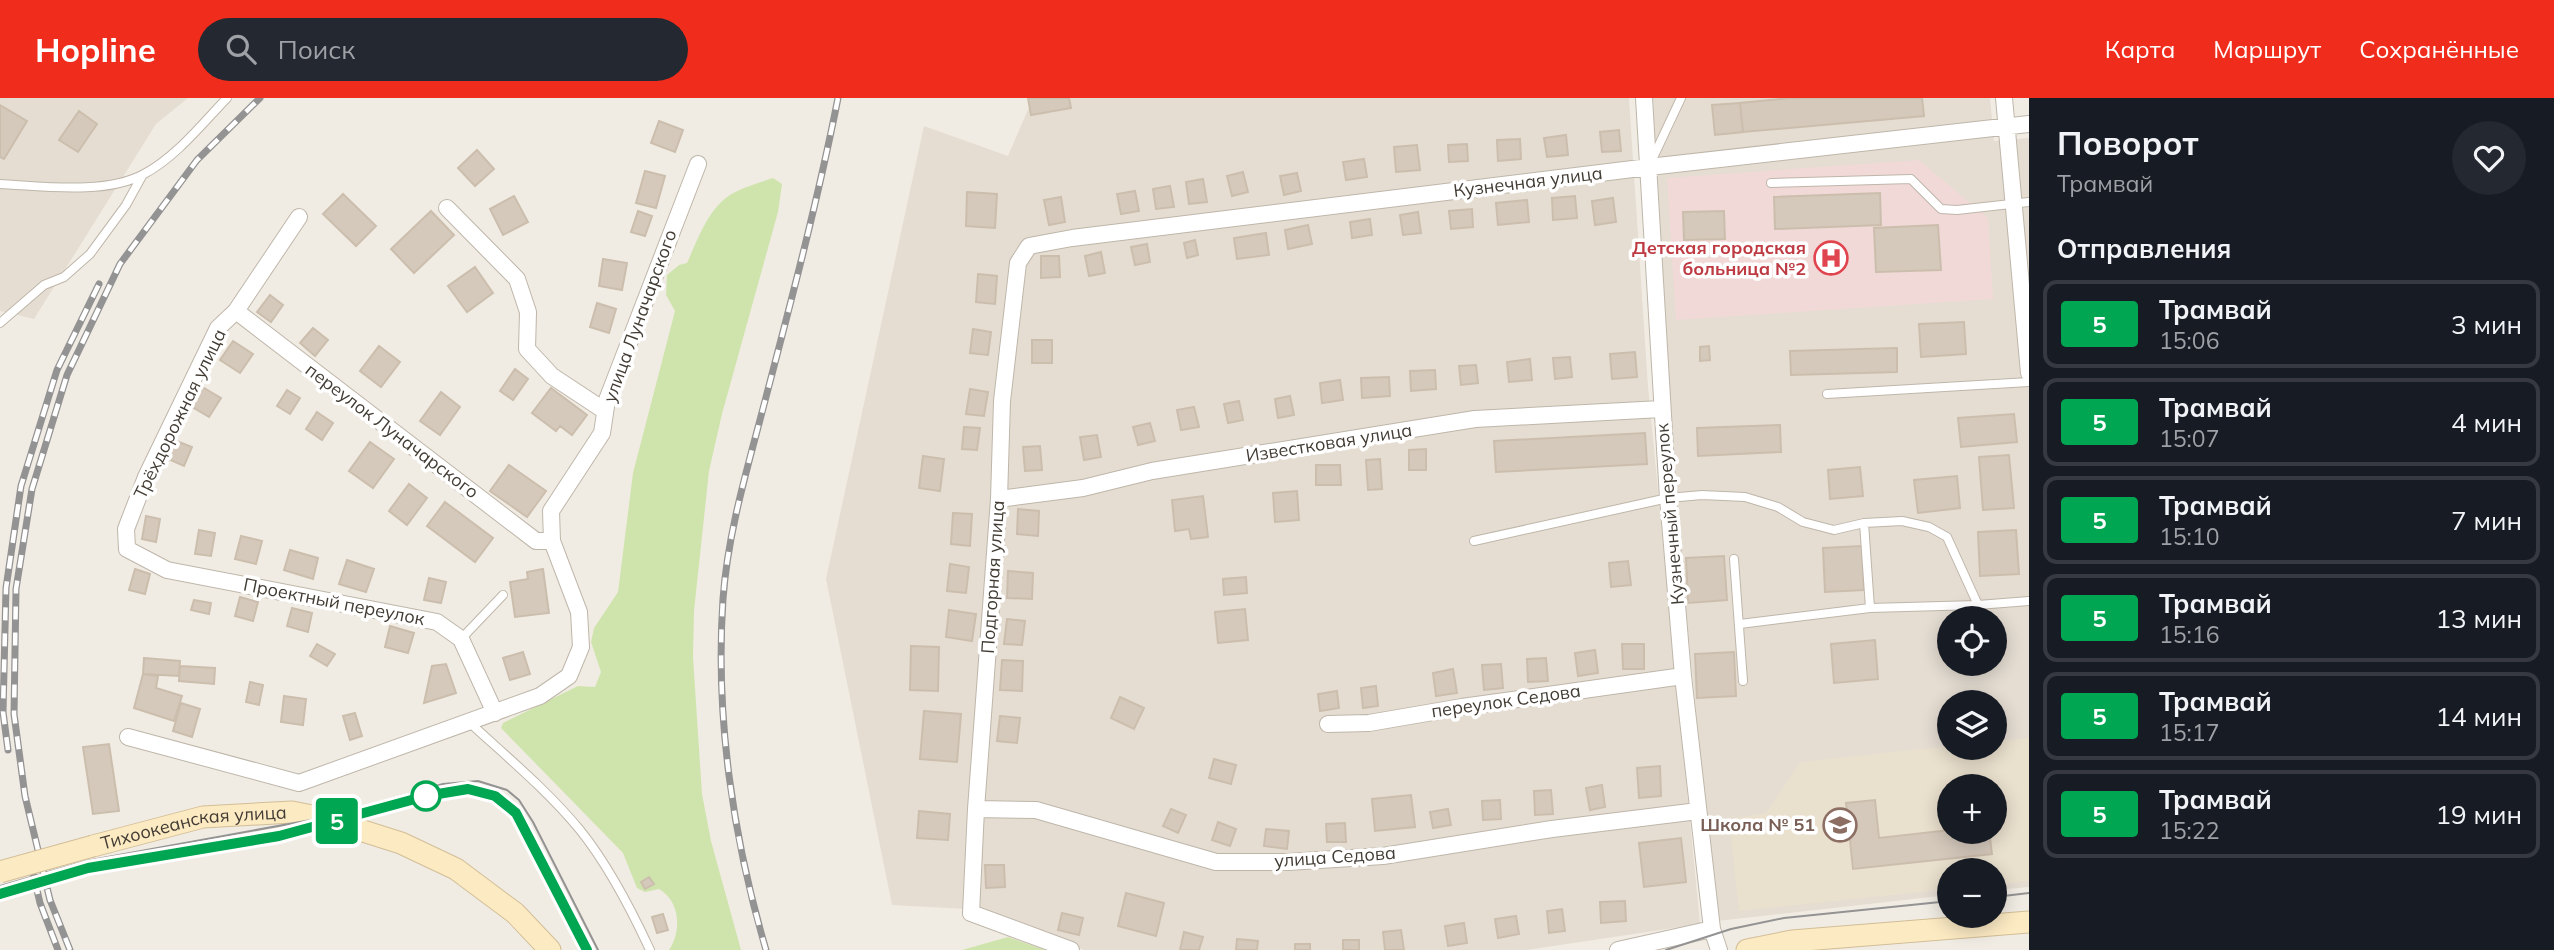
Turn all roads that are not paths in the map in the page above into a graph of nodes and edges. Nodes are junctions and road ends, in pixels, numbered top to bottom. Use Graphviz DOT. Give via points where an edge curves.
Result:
graph roads {
  1 [pos="227,98"];
  2 [pos="1644,98"];
  3 [pos="1681,98"];
  4 [pos="2004,98"];
  5 [pos="2029,124"];
  6 [pos="2007,127"];
  7 [pos="698,164"];
  8 [pos="1649,167"];
  9 [pos="142,176"];
  10 [pos="1771,183"];
  11 [pos="0,184"];
  12 [pos="2022,202"];
  13 [pos="447,208"];
  14 [pos="299,217"];
  15 [pos="1029,246"];
  16 [pos="2025,282"];
  17 [pos="236,311"];
  18 [pos="0,323"];
  19 [pos="2029,373"];
  20 [pos="2029,382"];
  21 [pos="1827,394"];
  22 [pos="1661,409"];
  23 [pos="605,411"];
  24 [pos="1668,498"];
  25 [pos="999,499"];
  26 [pos="1864,523"];
  27 [pos="552,541"];
  28 [pos="1474,541"];
  29 [pos="127,548"];
  30 [pos="1734,559"];
  31 [pos="503,595"];
  32 [pos="2029,601"];
  33 [pos="1978,606"];
  34 [pos="1937,607"];
  35 [pos="1870,608"];
  36 [pos="1740,624"];
  37 [pos="461,639"];
  38 [pos="1683,676"];
  39 [pos="1743,681"];
  40 [pos="495,713"];
  41 [pos="469,722"];
  42 [pos="1328,724"];
  43 [pos="128,737"];
  44 [pos="299,783"];
  45 [pos="976,808"];
  46 [pos="1698,811"];
  47 [pos="292,812"];
  48 [pos="0,872"];
  49 [pos="2029,922"];
  50 [pos="1712,929"];
  51 [pos="550,950"];
  52 [pos="650,950"];
  53 [pos="1071,950"];
  54 [pos="1618,950"];
  55 [pos="1719,950"];
  56 [pos="1747,950"];
  1 -- 9 [label="lane"];
  2 -- 8 [label="street, Кузнечный переулок"];
  3 -- 8 [label="lane"];
  4 -- 6 [label="street"];
  5 -- 6 [label="street, Кузнечная улица"];
  6 -- 8 [label="street, Кузнечная улица"];
  6 -- 12 [label="street"];
  7 -- 23 [label="street, улица Луначарского"];
  8 -- 15 [label="street, Кузнечная улица"];
  8 -- 22 [label="street, Кузнечный переулок"];
  9 -- 11 [label="lane" via="95,186"];
  9 -- 18 [label="lane" via="90,254"];
  10 -- 12 [label="lane" via="1911,178 1941,209"];
  12 -- 16 [label="street"];
  13 -- 23 [label="street" via="517,279 528,313 527,349 552,376"];
  14 -- 17 [label="street, Трёхдорожная улица"];
  15 -- 25 [label="street, Подгорная улица" via="1018,263 1003,401"];
  16 -- 19 [label="street"];
  17 -- 27 [label="street, переулок Луначарского" via="536,541"];
  17 -- 29 [label="street, Трёхдорожная улица" via="218,328 146,477 126,529"];
  20 -- 21 [label="lane"];
  22 -- 24 [label="street, Кузнечный переулок"];
  22 -- 25 [label="street, Известковая улица" via="1475,419"];
  23 -- 27 [label="street, улица Луначарского" via="602,433 551,512"];
  24 -- 26 [label="lane" via="1745,497 1834,530"];
  24 -- 28 [label="lane"];
  24 -- 38 [label="street, Кузнечный переулок"];
  25 -- 45 [label="street, Подгорная улица"];
  26 -- 33 [label="lane" via="1902,521 1947,537"];
  26 -- 35 [label="lane"];
  27 -- 40 [label="street" via="579,612 581,647 569,676 540,696"];
  29 -- 37 [label="street, Проектный переулок" via="167,570 437,622"];
  30 -- 36 [label="lane"];
  31 -- 37 [label="lane"];
  32 -- 33 [label="lane"];
  34 -- 35 [label="lane"];
  35 -- 36 [label="lane"];
  36 -- 39 [label="lane"];
  37 -- 40 [label="street"];
  38 -- 42 [label="street, переулок Седова" via="1369,723"];
  38 -- 46 [label="street, Кузнечный переулок"];
  40 -- 41 [label="street"];
  41 -- 44 [label="street"];
  41 -- 52 [label="lane" via="582,832 627,901"];
  43 -- 44 [label="street"];
  44 -- 47 [label="street"];
  45 -- 46 [label="street, улица Седова" via="1037,810 1216,862 1383,856"];
  45 -- 53 [label="street, Подгорная улица" via="971,913"];
  46 -- 50 [label="street, Кузнечный переулок"];
  47 -- 48 [label="main road, Тихоокеанская улица, bridge" via="203,817"];
  47 -- 51 [label="main road, Тихоокеанская улица" via="401,843 456,869 515,913"];
  49 -- 56 [label="main road" via="1793,941"];
  50 -- 54 [label="street"];
  50 -- 55 [label="street, Кузнечный переулок"];
}
